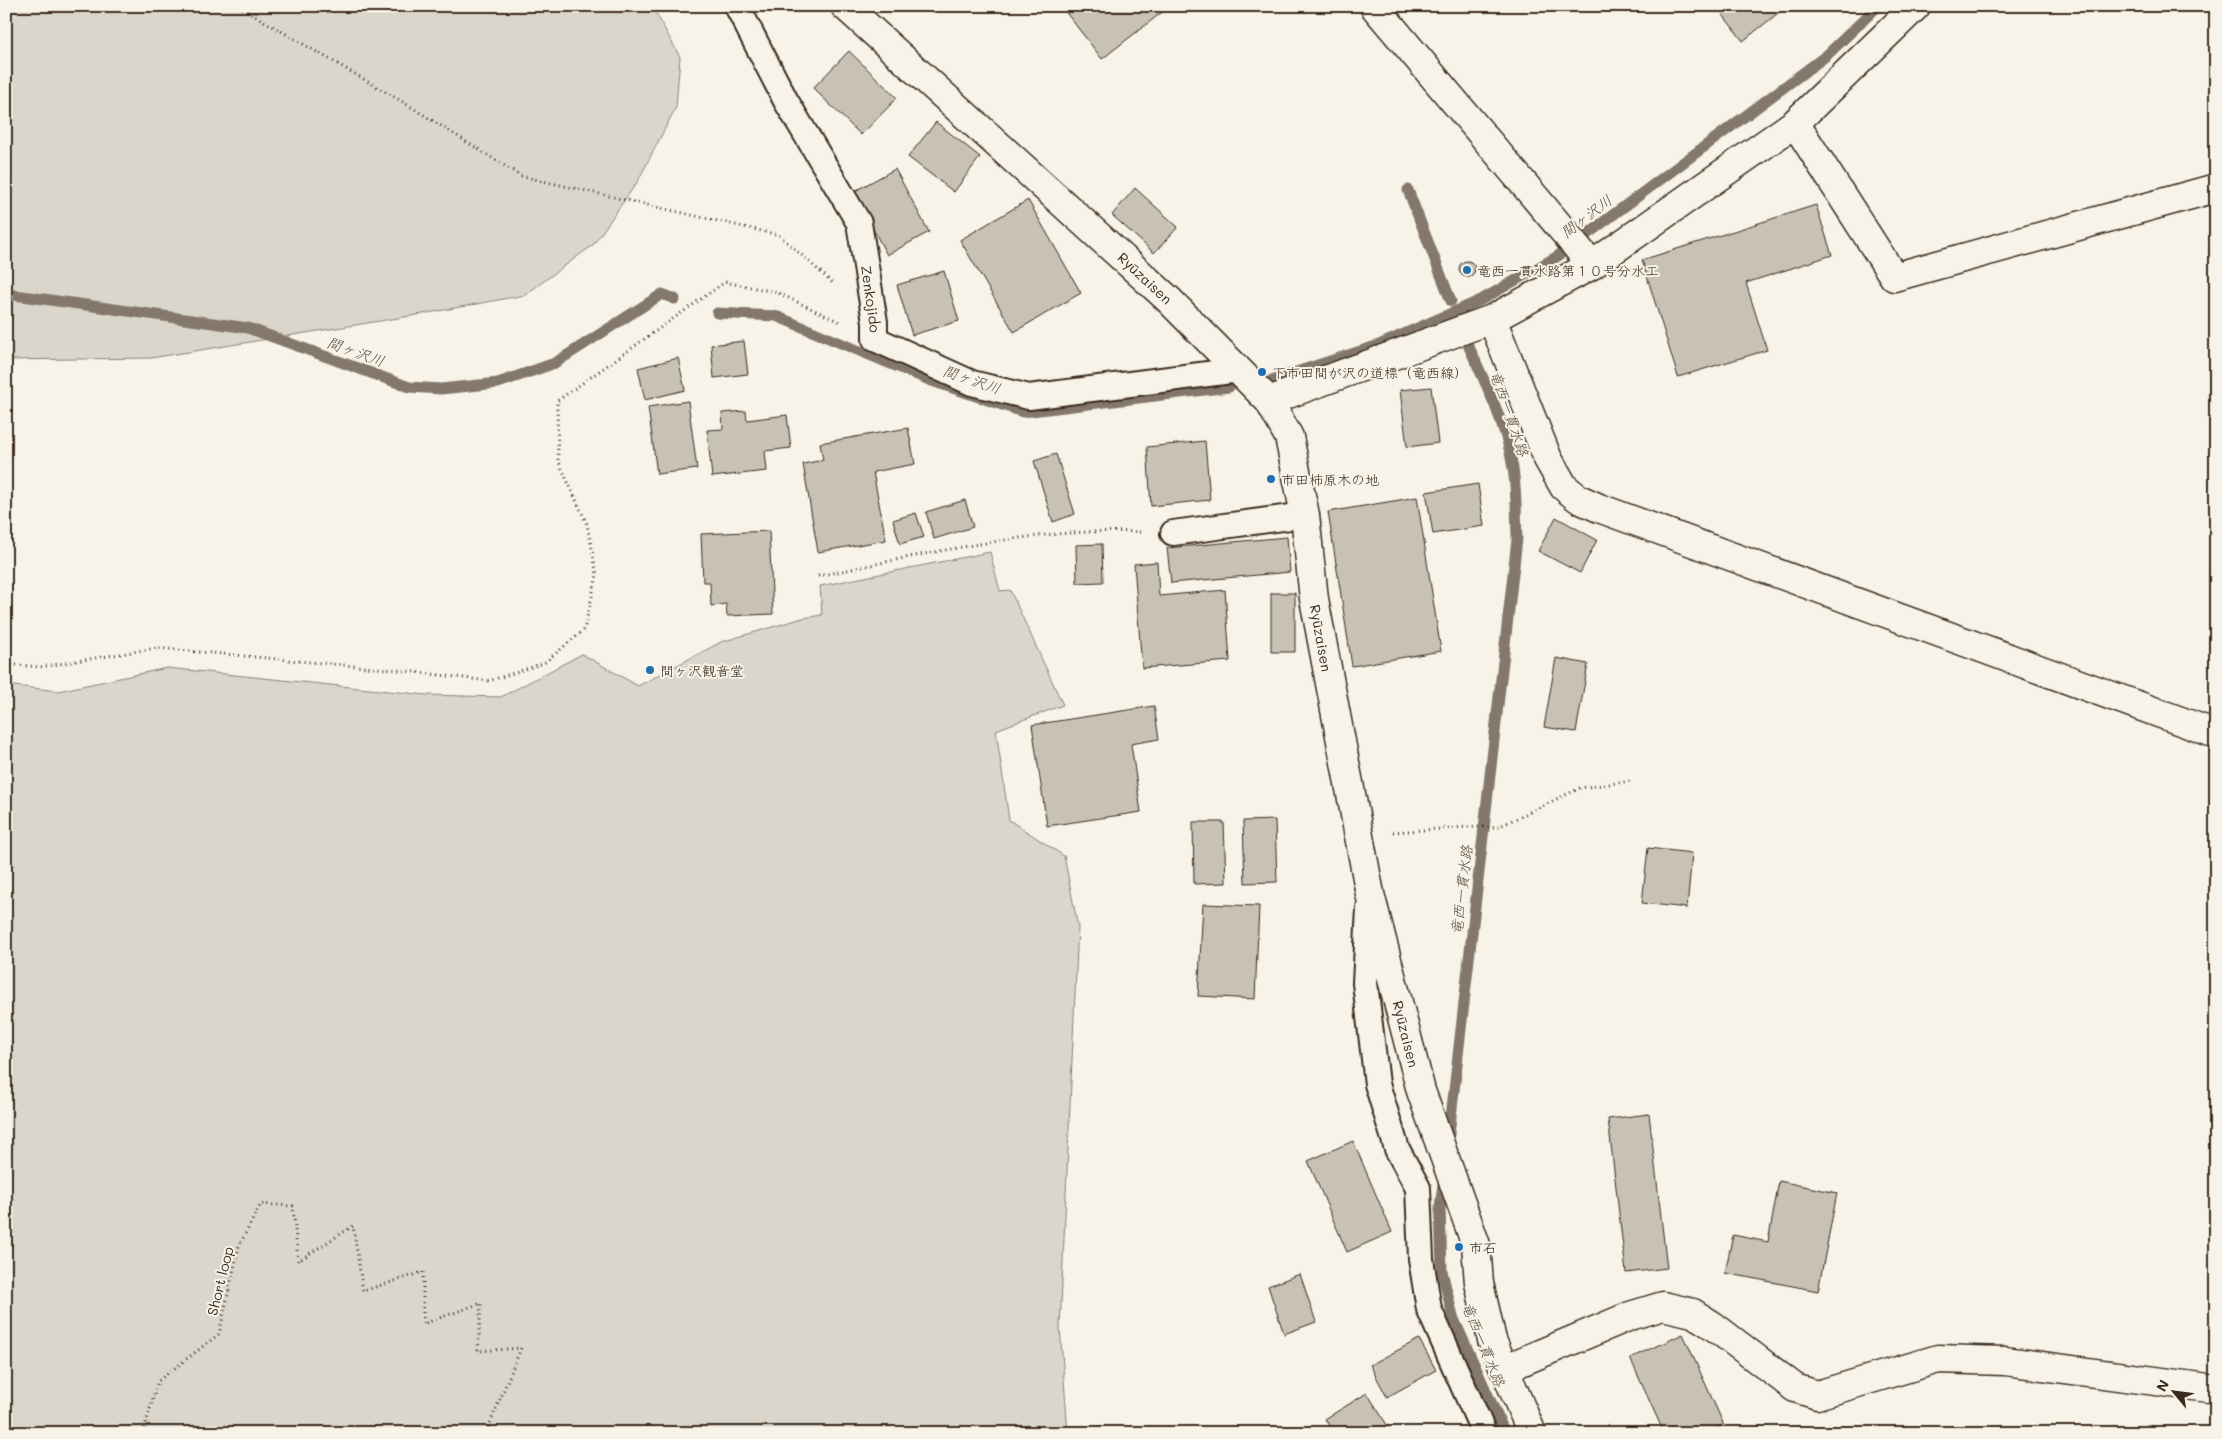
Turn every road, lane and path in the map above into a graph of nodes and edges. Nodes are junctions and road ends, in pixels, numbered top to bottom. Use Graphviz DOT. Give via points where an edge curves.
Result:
graph roads {
  1 [pos="238,6"];
  2 [pos="737,6"];
  3 [pos="1374,6"];
  4 [pos="1916,6"];
  5 [pos="847,7"];
  6 [pos="1795,123"];
  7 [pos="2216,188"];
  8 [pos="1592,265"];
  9 [pos="841,291"];
  10 [pos="1492,320"];
  11 [pos="875,339"];
  12 [pos="1239,370"];
  13 [pos="1269,401"];
  14 [pos="1305,515"];
  15 [pos="1173,533"];
  16 [pos="818,576"];
  17 [pos="6,664"];
  18 [pos="2216,734"];
  19 [pos="1631,780"];
  20 [pos="1358,834"];
  21 [pos="1370,894"];
  22 [pos="1504,1369"];
  23 [pos="2216,1389"];
  24 [pos="143,1433"];
  25 [pos="486,1433"];
  26 [pos="1484,1433"];
  27 [pos="1532,1433"];
  1 -- 9 [label="path" via="521,176 779,235"];
  2 -- 11 [label="lane, Zenkojido" via="786,101 859,223"];
  3 -- 8 [label="street"];
  4 -- 6 [label="street"];
  5 -- 12 [label="street, Ryūzaisen" via="1168,299"];
  6 -- 7 [label="street" via="1894,277"];
  6 -- 8 [label="street"];
  8 -- 10 [label="street"];
  10 -- 13 [label="street"];
  10 -- 18 [label="street" via="1548,459 1564,487 1580,499"];
  11 -- 12 [label="lane, Zenkojido" via="972,383 1029,397"];
  11 -- 17 [label="path" via="776,292 724,282 558,400 558,460 586,524 597,575 584,630 544,663 490,682 398,670 157,648 40,667"];
  12 -- 13 [label="street, Ryūzaisen"];
  13 -- 14 [label="street, Ryūzaisen" via="1288,437"];
  14 -- 15 [label="lane"];
  14 -- 20 [label="street, Ryūzaisen" via="1314,599"];
  15 -- 16 [label="path" via="1105,530 980,544"];
  19 -- 20 [label="path" via="1580,788 1498,827"];
  20 -- 21 [label="street, Ryūzaisen"];
  21 -- 22 [label="street, Ryūzaisen" via="1421,1091 1476,1245 1479,1283 1492,1340"];
  21 -- 26 [label="lane" via="1365,983 1377,1084 1397,1149 1418,1188 1429,1309"];
  22 -- 23 [label="street" via="1630,1316 1663,1306 1699,1317 1795,1388 1817,1395 1938,1359 2005,1360"];
  22 -- 27 [label="street, Ryūzaisen"];
  24 -- 25 [label="path, Short loop" via="158,1381 219,1334 239,1246 260,1204 292,1206 298,1261 353,1226 363,1291 423,1272 423,1324 481,1303 478,1351 521,1348"];
}
